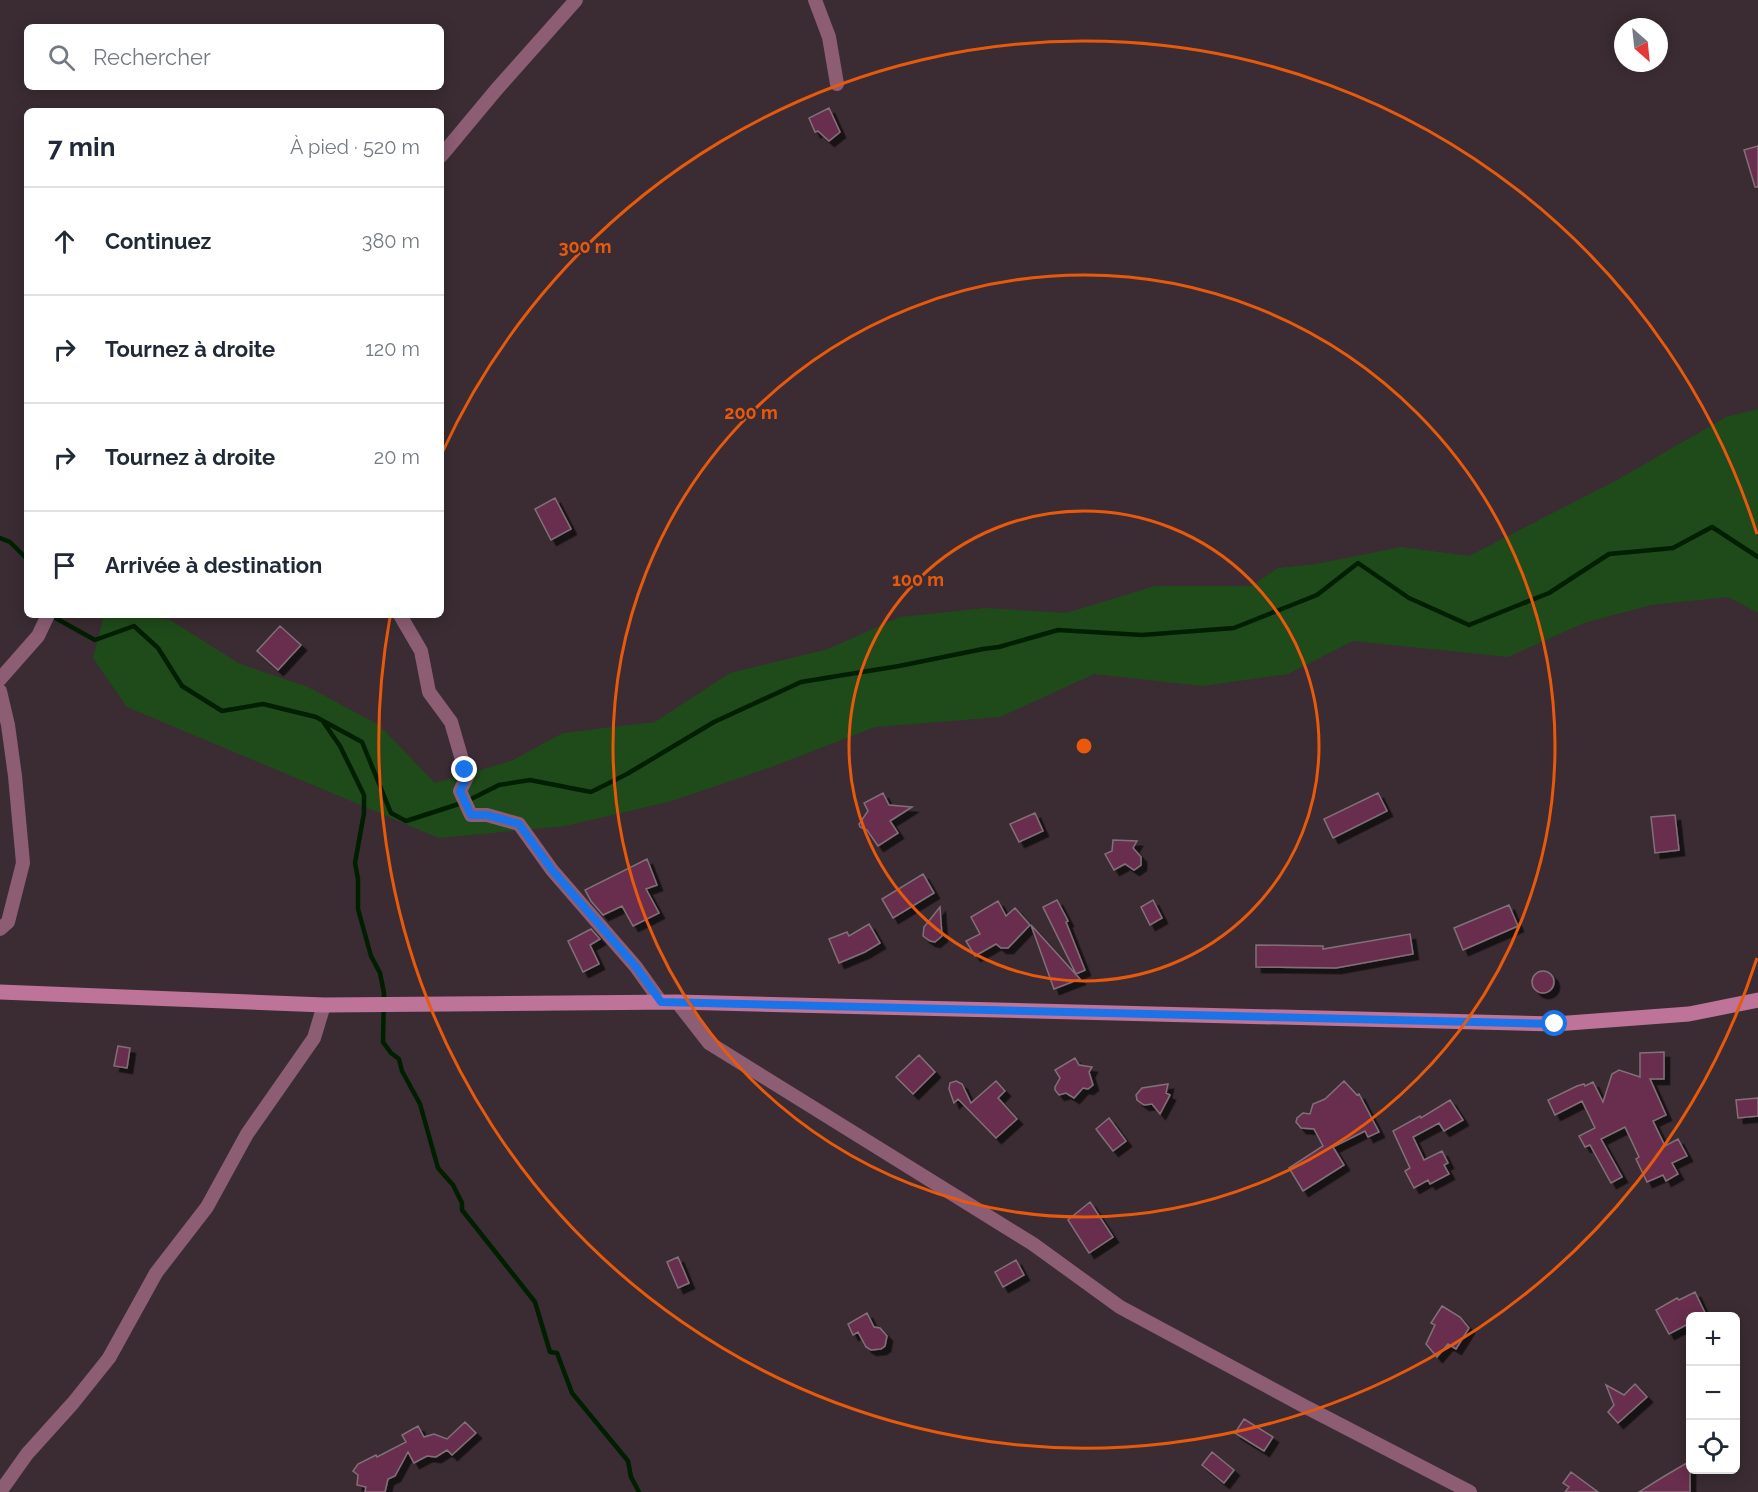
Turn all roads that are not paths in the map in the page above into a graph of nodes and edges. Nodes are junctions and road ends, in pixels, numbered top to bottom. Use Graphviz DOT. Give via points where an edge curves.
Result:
graph roads {
  1 [pos="576,0"];
  2 [pos="815,0"];
  3 [pos="837,84"];
  4 [pos="444,152"];
  5 [pos="47,618"];
  6 [pos="402,618"];
  7 [pos="0,678"];
  8 [pos="0,690"];
  9 [pos="0,929"];
  10 [pos="0,992"];
  11 [pos="1758,1000"];
  12 [pos="661,1002"];
  13 [pos="677,1002"];
  14 [pos="324,1005"];
  15 [pos="0,1492"];
  16 [pos="1470,1492"];
  1 -- 4 [label="street"];
  2 -- 3 [label="street" via="829,37"];
  5 -- 7 [label="street" via="38,636"];
  6 -- 12 [label="street" via="421,651 429,692 450,722 469,773 460,791 471,815 519,824"];
  8 -- 9 [label="street" via="15,776 23,863 8,922"];
  10 -- 14 [label="main road"];
  11 -- 13 [label="main road" via="1689,1014 1555,1024"];
  12 -- 13 [label="main road"];
  12 -- 14 [label="main road"];
  13 -- 16 [label="street" via="709,1043 1033,1244 1120,1307"];
  14 -- 15 [label="street" via="314,1038 247,1134 207,1207 156,1273 109,1359 27,1454"];
}
